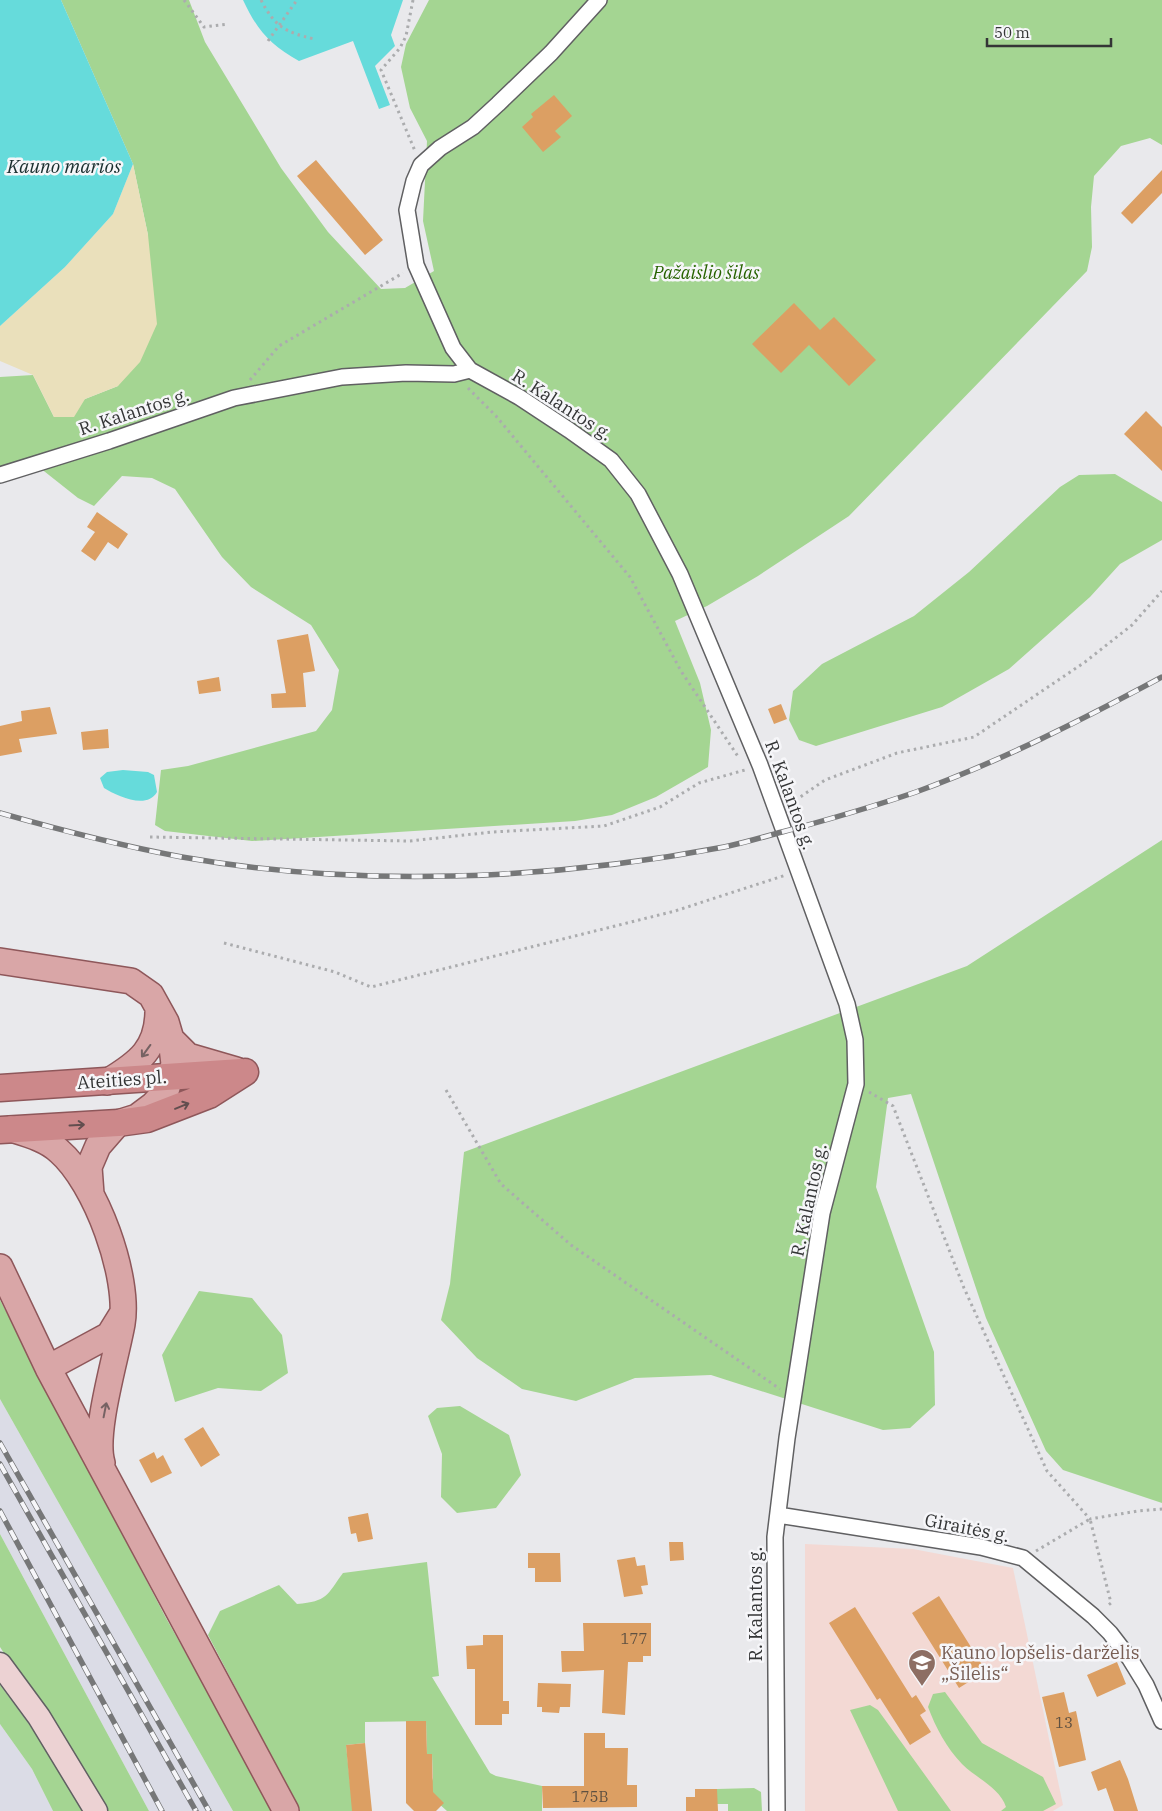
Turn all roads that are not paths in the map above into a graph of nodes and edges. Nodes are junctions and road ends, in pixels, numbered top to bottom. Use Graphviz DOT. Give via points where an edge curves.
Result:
graph roads {
  1 [pos="599,0"];
  2 [pos="470,370"];
  3 [pos="0,475"];
  4 [pos="0,961"];
  5 [pos="157,1005"];
  6 [pos="171,1039"];
  7 [pos="244,1072"];
  8 [pos="171,1077"];
  9 [pos="107,1082"];
  10 [pos="0,1088"];
  11 [pos="118,1123"];
  12 [pos="6,1129"];
  13 [pos="91,1194"];
  14 [pos="0,1267"];
  15 [pos="123,1309"];
  16 [pos="48,1368"];
  17 [pos="106,1474"];
  18 [pos="778,1515"];
  19 [pos="0,1664"];
  20 [pos="1162,1721"];
  21 [pos="96,1811"];
  22 [pos="286,1811"];
  23 [pos="777,1811"];
  1 -- 2 [label="street" via="498,104 421,165 414,182 407,210 416,265 453,348"];
  2 -- 3 [label="street, R. Kalantos g." via="454,374 406,373 342,378 234,398"];
  2 -- 18 [label="street, R. Kalantos g." via="519,397 611,460 638,494 680,574 753,767 777,810 847,1004 855,1040 856,1084 822,1214"];
  4 -- 5 [label="main road" via="132,981 151,995"];
  5 -- 6 [label="main road"];
  5 -- 9 [label="main road, one-way" via="158,1022 149,1050 131,1068"];
  6 -- 7 [label="main road" via="188,1056"];
  6 -- 8 [label="main road" via="174,1064"];
  7 -- 8 [label="highway, Ateities pl."];
  11 -- 7 [label="highway, one-way" via="147,1119 182,1107 209,1095"];
  8 -- 9 [label="highway, Ateities pl."];
  8 -- 11 [label="main road" via="166,1092 153,1105 137,1117"];
  9 -- 10 [label="highway, Ateities pl."];
  12 -- 11 [label="highway, one-way"];
  11 -- 13 [label="main road" via="92,1156 89,1167"];
  12 -- 13 [label="main road" via="38,1138 59,1150"];
  13 -- 15 [label="main road" via="119,1267"];
  14 -- 16 [label="main road"];
  15 -- 16 [label="main road" via="109,1335"];
  17 -- 15 [label="main road, one-way" via="100,1440"];
  16 -- 17 [label="main road"];
  17 -- 22 [label="main road"];
  18 -- 20 [label="street, Giraitės g." via="981,1547 1023,1558 1093,1616 1130,1659"];
  18 -- 23 [label="street, R. Kalantos g." via="773,1568"];
  19 -- 21 [label="main road" via="39,1718"];
}
